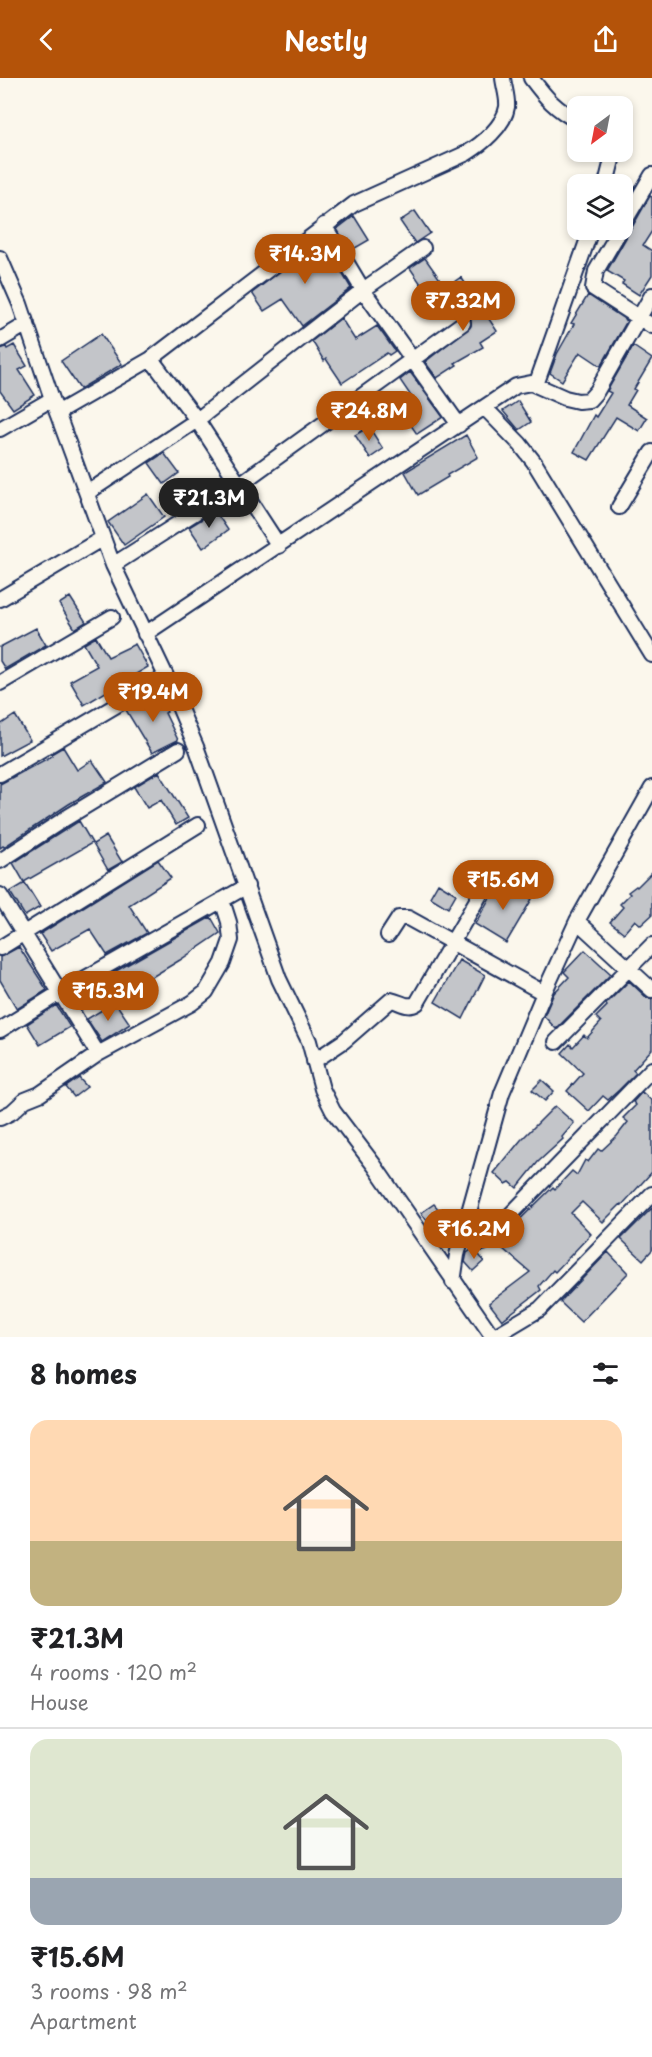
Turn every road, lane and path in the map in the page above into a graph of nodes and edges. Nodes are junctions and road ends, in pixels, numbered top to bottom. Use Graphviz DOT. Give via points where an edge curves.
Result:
graph roads {
  1 [pos="503,78"];
  2 [pos="531,78"];
  3 [pos="567,115"];
  4 [pos="652,175"];
  5 [pos="633,207"];
  6 [pos="324,225"];
  7 [pos="587,240"];
  8 [pos="614,240"];
  9 [pos="423,248"];
  10 [pos="0,258"];
  11 [pos="363,290"];
  12 [pos="652,295"];
  13 [pos="645,315"];
  14 [pos="463,323"];
  15 [pos="27,324"];
  16 [pos="652,326"];
  17 [pos="0,340"];
  18 [pos="151,359"];
  19 [pos="412,360"];
  20 [pos="536,385"];
  21 [pos="52,399"];
  22 [pos="485,408"];
  23 [pos="57,413"];
  24 [pos="198,420"];
  25 [pos="459,425"];
  26 [pos="0,429"];
  27 [pos="652,452"];
  28 [pos="240,484"];
  29 [pos="87,493"];
  30 [pos="619,507"];
  31 [pos="103,538"];
  32 [pos="279,546"];
  33 [pos="113,565"];
  34 [pos="0,599"];
  35 [pos="112,617"];
  36 [pos="145,633"];
  37 [pos="652,655"];
  38 [pos="166,676"];
  39 [pos="0,683"];
  40 [pos="178,750"];
  41 [pos="0,774"];
  42 [pos="652,788"];
  43 [pos="198,825"];
  44 [pos="0,861"];
  45 [pos="248,886"];
  46 [pos="485,886"];
  47 [pos="0,895"];
  48 [pos="222,900"];
  49 [pos="577,921"];
  50 [pos="25,933"];
  51 [pos="388,935"];
  52 [pos="453,944"];
  53 [pos="652,945"];
  54 [pos="0,948"];
  55 [pos="629,968"];
  56 [pos="652,990"];
  57 [pos="62,993"];
  58 [pos="544,993"];
  59 [pos="0,1030"];
  60 [pos="556,1042"];
  61 [pos="98,1054"];
  62 [pos="314,1062"];
  63 [pos="652,1069"];
  64 [pos="0,1118"];
  65 [pos="652,1194"];
  66 [pos="483,1243"];
  67 [pos="453,1282"];
  1 -- 6 [label="street" via="507,108 478,146 354,204"];
  2 -- 3 [label="street" via="549,102"];
  4 -- 5 [label="street"];
  6 -- 11 [label="street"];
  6 -- 18 [label="street"];
  7 -- 20 [label="street"];
  8 -- 13 [label="street" via="597,271 593,288"];
  9 -- 11 [label="street"];
  10 -- 15 [label="street"];
  11 -- 19 [label="street"];
  11 -- 24 [label="street"];
  12 -- 13 [label="street"];
  13 -- 16 [label="street"];
  13 -- 20 [label="street" via="589,400 565,398"];
  14 -- 19 [label="street"];
  15 -- 17 [label="street"];
  15 -- 21 [label="street"];
  18 -- 23 [label="street"];
  18 -- 24 [label="street"];
  19 -- 25 [label="street"];
  19 -- 28 [label="street"];
  20 -- 22 [label="street" via="516,386"];
  21 -- 23 [label="street"];
  21 -- 26 [label="street"];
  22 -- 25 [label="street"];
  22 -- 37 [label="street" via="534,462"];
  23 -- 29 [label="street"];
  24 -- 28 [label="street"];
  24 -- 29 [label="street"];
  25 -- 32 [label="street"];
  27 -- 30 [label="street"];
  28 -- 32 [label="street"];
  28 -- 33 [label="street"];
  29 -- 31 [label="street"];
  31 -- 33 [label="street"];
  31 -- 34 [label="street"];
  32 -- 36 [label="street"];
  33 -- 36 [label="street"];
  35 -- 39 [label="street"];
  36 -- 38 [label="street"];
  38 -- 41 [label="street"];
  38 -- 45 [label="street"];
  40 -- 44 [label="street"];
  42 -- 49 [label="street"];
  43 -- 50 [label="street"];
  45 -- 48 [label="street"];
  45 -- 62 [label="street" via="279,979 309,1041"];
  46 -- 52 [label="street"];
  47 -- 50 [label="street"];
  48 -- 57 [label="street"];
  48 -- 61 [label="street" via="231,940 206,992"];
  49 -- 55 [label="street"];
  49 -- 58 [label="street"];
  50 -- 54 [label="street"];
  50 -- 57 [label="street"];
  51 -- 52 [label="street" via="403,917"];
  52 -- 58 [label="street"];
  52 -- 62 [label="street" via="417,1003 413,1006 391,1000"];
  53 -- 55 [label="street"];
  55 -- 56 [label="street"];
  55 -- 60 [label="street"];
  57 -- 59 [label="street"];
  57 -- 61 [label="street"];
  58 -- 67 [label="street" via="502,1093"];
  61 -- 64 [label="street"];
  62 -- 67 [label="street" via="333,1111"];
  63 -- 66 [label="street"];
  65 -- 67 [label="street" via="540,1309 493,1337"];
}
